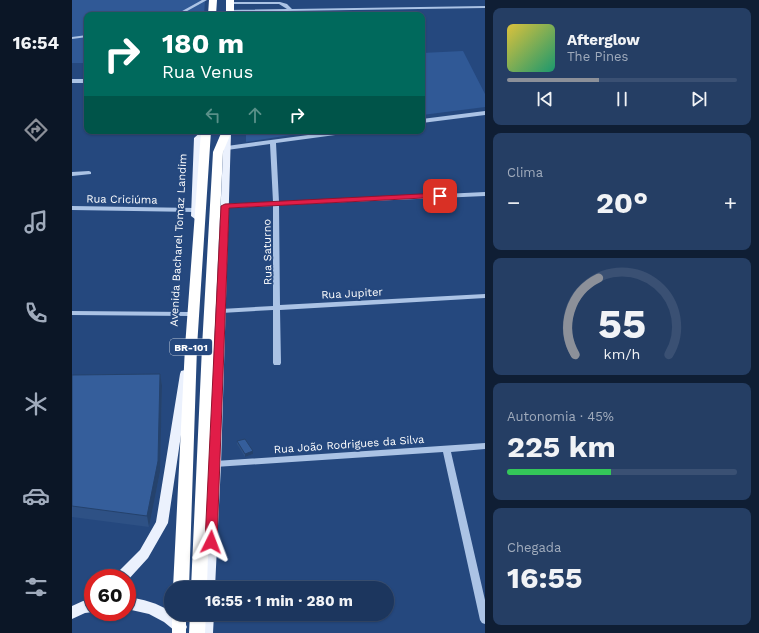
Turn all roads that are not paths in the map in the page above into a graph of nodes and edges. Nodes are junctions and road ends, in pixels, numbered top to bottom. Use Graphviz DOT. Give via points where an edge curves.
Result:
graph roads {
  1 [pos="205,0"];
  2 [pos="213,0"];
  3 [pos="230,7"];
  4 [pos="485,7"];
  5 [pos="291,10"];
  6 [pos="182,12"];
  7 [pos="212,12"];
  8 [pos="84,36"];
  9 [pos="72,38"];
  10 [pos="72,81"];
  11 [pos="84,81"];
  12 [pos="485,113"];
  13 [pos="425,121"];
  14 [pos="203,134"];
  15 [pos="226,134"];
  16 [pos="227,134"];
  17 [pos="327,134"];
  18 [pos="273,141"];
  19 [pos="227,148"];
  20 [pos="89,173"];
  21 [pos="72,174"];
  22 [pos="485,194"];
  23 [pos="276,203"];
  24 [pos="72,208"];
  25 [pos="209,208"];
  26 [pos="485,296"];
  27 [pos="278,308"];
  28 [pos="221,309"];
  29 [pos="72,313"];
  30 [pos="188,314"];
  31 [pos="277,362"];
  32 [pos="485,446"];
  33 [pos="446,449"];
  34 [pos="215,464"];
  35 [pos="130,569"];
  36 [pos="180,581"];
  37 [pos="199,581"];
  38 [pos="208,581"];
  39 [pos="136,604"];
  40 [pos="485,620"];
  41 [pos="179,621"];
  42 [pos="198,621"];
  43 [pos="207,621"];
  44 [pos="179,633"];
  45 [pos="186,633"];
  46 [pos="197,633"];
  47 [pos="206,633"];
  1 -- 6 [label="street"];
  2 -- 7 [label="highway"];
  3 -- 5 [label="street"];
  3 -- 5 [label="street" via="280,3"];
  4 -- 5 [label="street"];
  8 -- 9 [label="street"];
  10 -- 11 [label="street"];
  12 -- 13 [label="street"];
  14 -- 25 [label="main road, Avenida Bacharel Tomaz Landim" via="198,138"];
  15 -- 25 [label="highway, Avenida Bacharel Tomaz Landim / BR-101" via="218,152"];
  16 -- 19 [label="main road, Avenida Bacharel Tomaz Landim / BR-101"];
  17 -- 18 [label="street"];
  18 -- 19 [label="street"];
  18 -- 23 [label="street, Rua Saturno"];
  19 -- 25 [label="main road, Avenida Bacharel Tomaz Landim / BR-101"];
  20 -- 21 [label="street"];
  22 -- 23 [label="street, Rua Criciúma"];
  23 -- 25 [label="street, Rua Criciúma"];
  23 -- 27 [label="street, Rua Saturno"];
  24 -- 25 [label="street, Rua Criciúma"];
  25 -- 28 [label="main road, Avenida Bacharel Tomaz Landim / BR-101"];
  25 -- 30 [label="main road, Avenida Bacharel Tomaz Landim"];
  25 -- 36 [label="highway, Avenida Bacharel Tomaz Landim / BR-101" via="191,347"];
  25 -- 37 [label="highway, Avenida Bacharel Tomaz Landim / BR-101"];
  26 -- 27 [label="street, Rua Jupiter"];
  27 -- 28 [label="street, Rua Jupiter"];
  27 -- 31 [label="street, Rua Saturno"];
  28 -- 34 [label="main road, Avenida Bacharel Tomaz Landim"];
  29 -- 30 [label="street"];
  30 -- 35 [label="main road, Avenida Bacharel Tomaz Landim" via="186,368 162,523 144,554"];
  32 -- 33 [label="street, Rua João Rodrigues da Silva"];
  33 -- 34 [label="street, Rua João Rodrigues da Silva"];
  33 -- 40 [label="street"];
  34 -- 38 [label="main road, Avenida Bacharel Tomaz Landim"];
  39 -- 45 [label="main road" via="145,605 172,618"];
  41 -- 44 [label="highway, bridge"];
  42 -- 46 [label="highway"];
  43 -- 47 [label="main road"];
}
